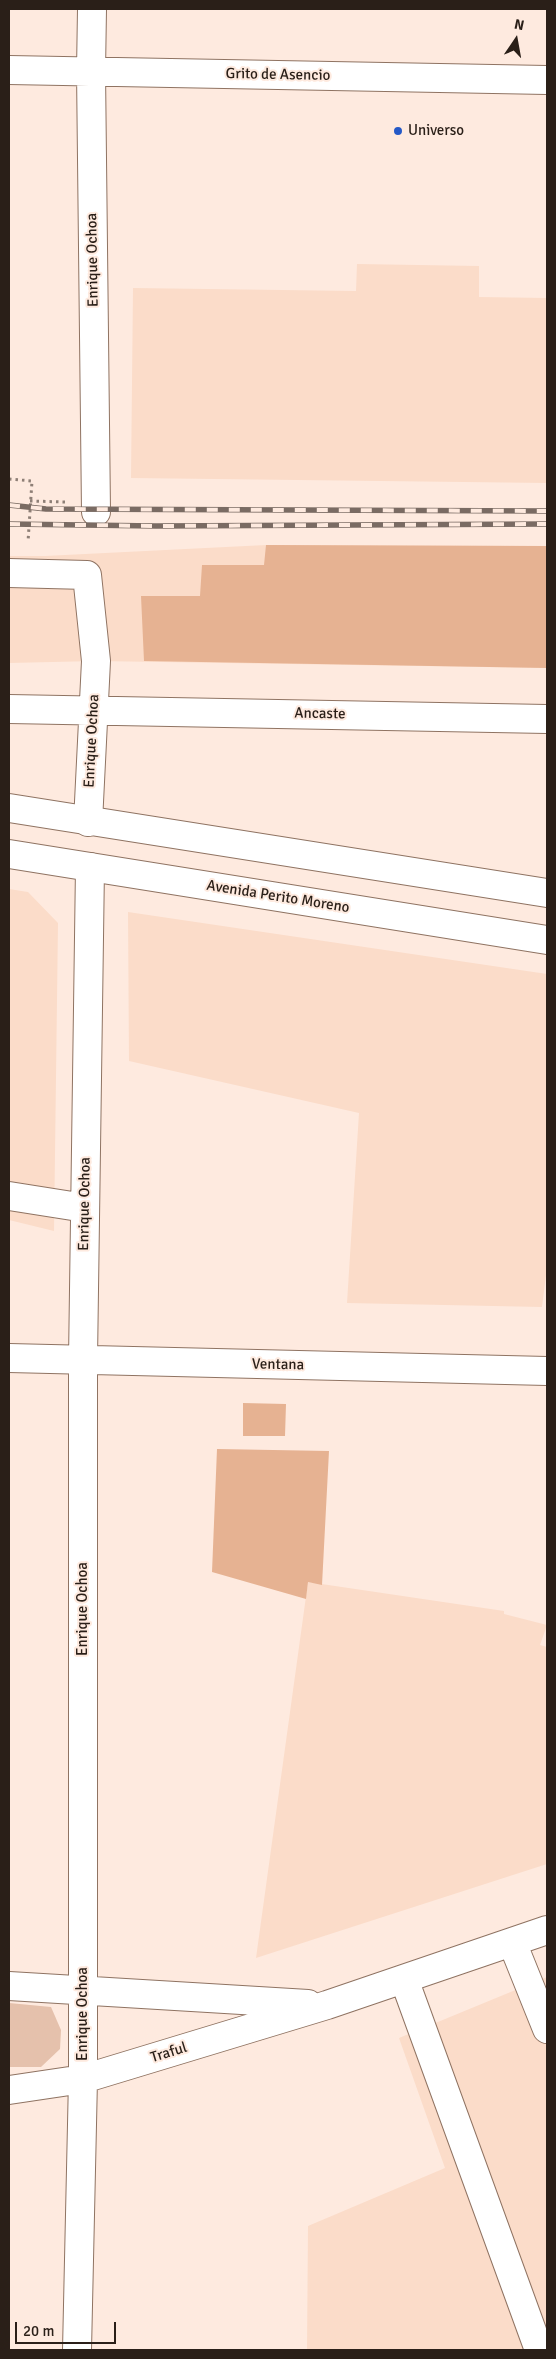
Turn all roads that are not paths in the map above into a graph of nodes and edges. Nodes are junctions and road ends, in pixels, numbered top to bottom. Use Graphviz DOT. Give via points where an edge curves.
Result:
graph roads {
  1 [pos="92,9"];
  2 [pos="9,70"];
  3 [pos="90,71"];
  4 [pos="547,80"];
  5 [pos="96,512"];
  6 [pos="9,572"];
  7 [pos="9,709"];
  8 [pos="94,710"];
  9 [pos="547,719"];
  10 [pos="9,808"];
  11 [pos="88,822"];
  12 [pos="9,854"];
  13 [pos="90,867"];
  14 [pos="547,893"];
  15 [pos="547,940"];
  16 [pos="9,1196"];
  17 [pos="85,1208"];
  18 [pos="9,1358"];
  19 [pos="83,1360"];
  20 [pos="547,1371"];
  21 [pos="547,1930"];
  22 [pos="512,1942"];
  23 [pos="404,1979"];
  24 [pos="9,1986"];
  25 [pos="83,1990"];
  26 [pos="327,2005"];
  27 [pos="547,2029"];
  28 [pos="83,2079"];
  29 [pos="9,2090"];
  30 [pos="77,2350"];
  31 [pos="539,2350"];
  1 -- 3 [label="street, Enrique Ochoa"];
  2 -- 3 [label="street, Grito de Asencio"];
  3 -- 4 [label="street, Grito de Asencio"];
  3 -- 5 [label="street, Enrique Ochoa"];
  6 -- 8 [label="street, Enrique Ochoa" via="87,575 96,661"];
  7 -- 8 [label="street, Ancaste"];
  8 -- 9 [label="street, Ancaste"];
  8 -- 11 [label="street, Enrique Ochoa"];
  10 -- 11 [label="street"];
  11 -- 14 [label="street"];
  12 -- 13 [label="street, Avenida Perito Moreno"];
  13 -- 15 [label="street, Avenida Perito Moreno"];
  13 -- 17 [label="street, Enrique Ochoa"];
  16 -- 17 [label="street"];
  17 -- 19 [label="street, Enrique Ochoa"];
  18 -- 19 [label="street, Ventana"];
  19 -- 20 [label="street, Ventana"];
  19 -- 25 [label="street, Enrique Ochoa"];
  21 -- 22 [label="street, Traful"];
  22 -- 23 [label="street, Traful"];
  22 -- 27 [label="street"];
  23 -- 26 [label="street, Traful"];
  23 -- 31 [label="street"];
  24 -- 25 [label="street, Traful"];
  25 -- 26 [label="street, Traful"];
  25 -- 28 [label="street, Enrique Ochoa"];
  26 -- 28 [label="street, Traful"];
  28 -- 29 [label="street, Traful"];
  28 -- 30 [label="street, Enrique Ochoa"];
}
